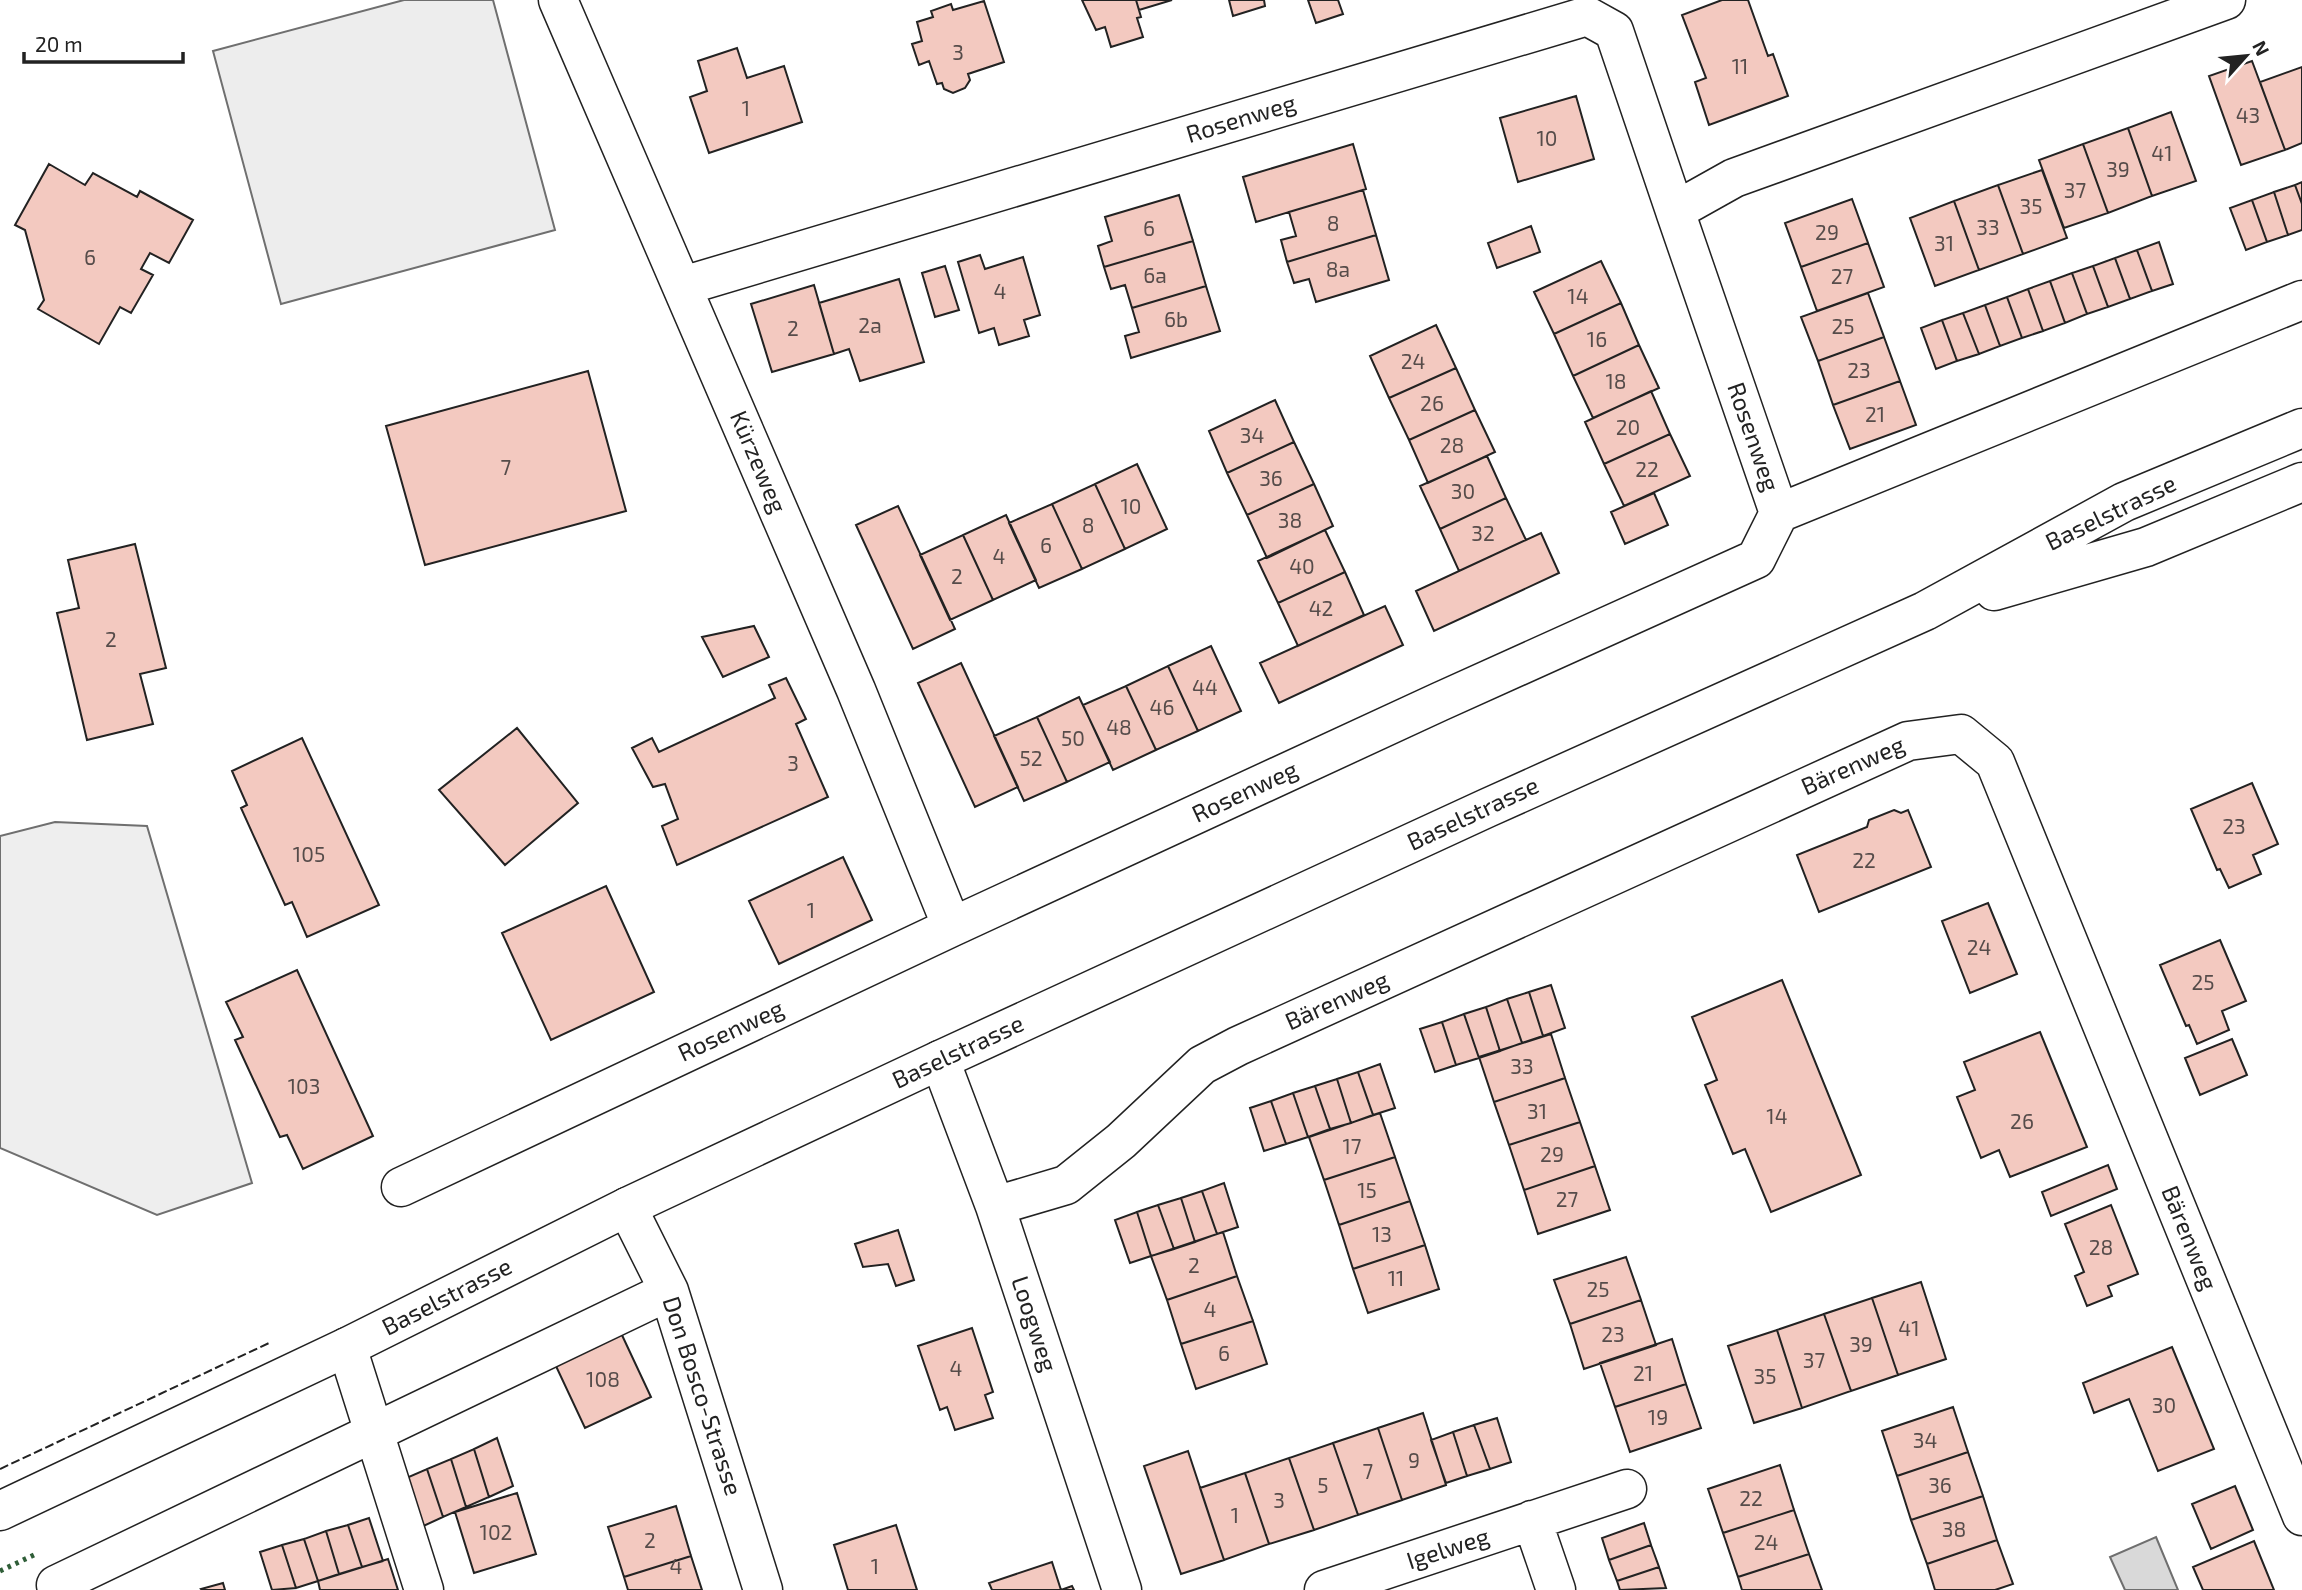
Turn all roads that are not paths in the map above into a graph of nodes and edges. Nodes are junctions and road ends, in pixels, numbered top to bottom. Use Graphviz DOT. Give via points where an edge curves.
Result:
graph roads {
  1 [pos="558,0"];
  2 [pos="2226,0"];
  3 [pos="1675,211"];
  4 [pos="683,286"];
  5 [pos="2302,300"];
  6 [pos="2302,428"];
  7 [pos="2302,482"];
  8 [pos="1779,513"];
  9 [pos="1925,611"];
  10 [pos="952,927"];
  11 [pos="940,1060"];
  12 [pos="401,1187"];
  13 [pos="995,1206"];
  14 [pos="627,1207"];
  15 [pos="669,1291"];
  16 [pos="347,1347"];
  17 [pos="375,1433"];
  18 [pos="1627,1489"];
  19 [pos="0,1511"];
  20 [pos="2302,1516"];
  21 [pos="1532,1520"];
  22 [pos="56,1586"];
  23 [pos="424,1590"];
  24 [pos="764,1590"];
  25 [pos="1122,1590"];
  26 [pos="1324,1590"];
  27 [pos="1556,1590"];
  1 -- 4 [label="street, Kürzeweg"];
  2 -- 3 [label="street" via="1734,178"];
  3 -- 4 [label="street, Rosenweg" via="1614,31 1587,16"];
  3 -- 8 [label="street, Rosenweg"];
  4 -- 10 [label="street, Kürzeweg"];
  5 -- 8 [label="street"];
  6 -- 9 [label="street, Baselstrasse" via="2123,502"];
  7 -- 9 [label="street, Baselstrasse" via="2146,547"];
  8 -- 10 [label="street, Rosenweg" via="1756,559"];
  9 -- 11 [label="street, Baselstrasse"];
  10 -- 12 [label="street, Rosenweg"];
  11 -- 13 [label="street, Loogweg"];
  11 -- 14 [label="street, Baselstrasse"];
  13 -- 20 [label="street, Bärenweg" via="1066,1185 1121,1142 1202,1065 1238,1046 1908,741 1961,734 1995,762"];
  13 -- 25 [label="street, Loogweg"];
  14 -- 15 [label="street, Don Bosco-Strasse"];
  14 -- 16 [label="street, Baselstrasse"];
  15 -- 17 [label="street"];
  15 -- 24 [label="street, Don Bosco-Strasse"];
  16 -- 17 [label="street"];
  16 -- 19 [label="street, Baselstrasse"];
  17 -- 22 [label="street"];
  17 -- 23 [label="street"];
  18 -- 21 [label="street, Igelweg"];
  21 -- 26 [label="street, Igelweg"];
  21 -- 27 [label="street"];
}
